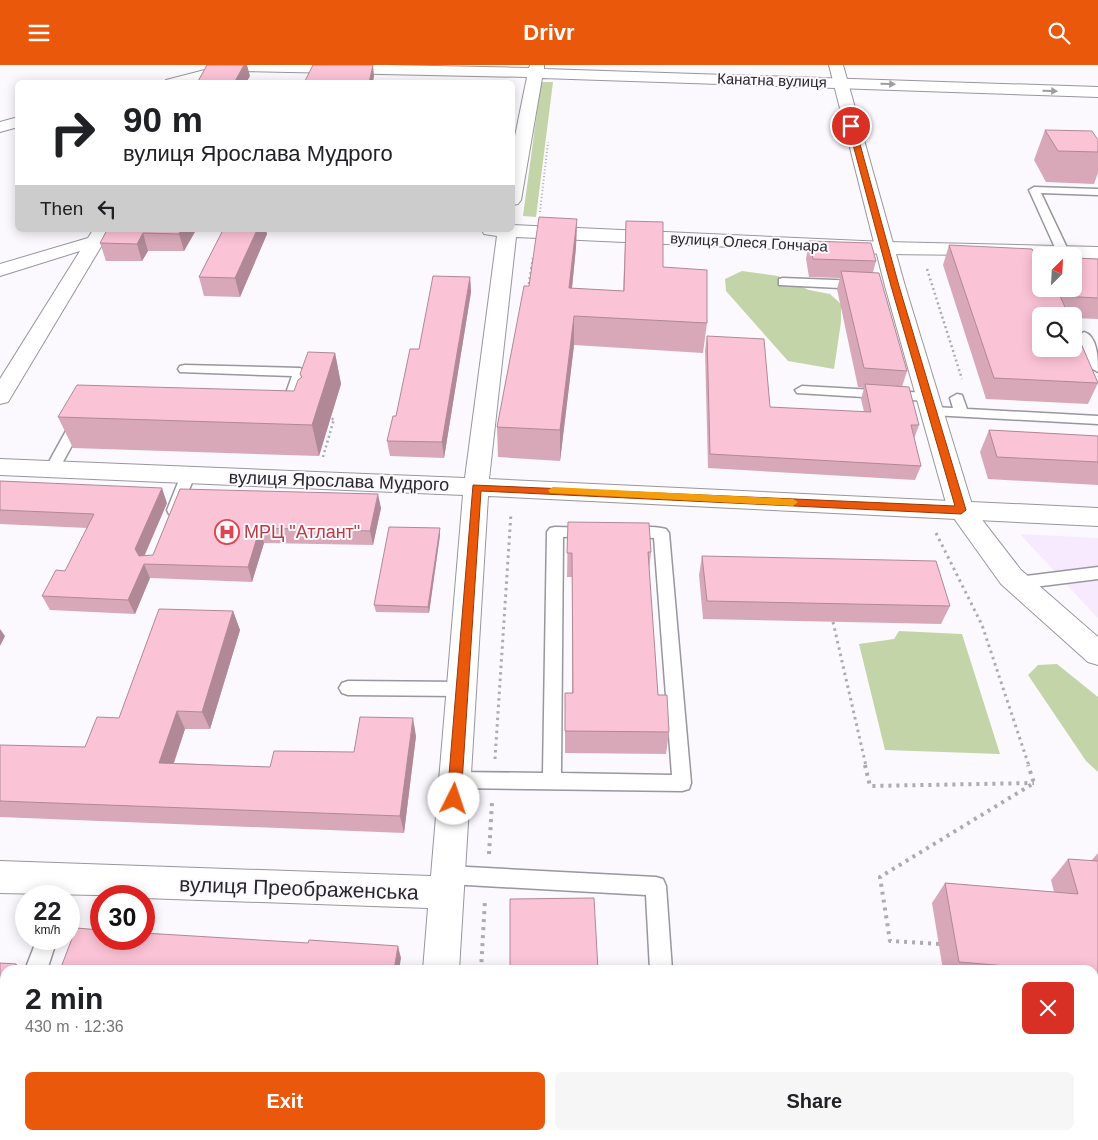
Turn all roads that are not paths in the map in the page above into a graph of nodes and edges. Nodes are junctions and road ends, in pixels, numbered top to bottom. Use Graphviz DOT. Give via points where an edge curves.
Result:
graph roads {
  1 [pos="238,66"];
  2 [pos="536,69"];
  3 [pos="837,74"];
  4 [pos="190,80"];
  5 [pos="1098,92"];
  6 [pos="15,123"];
  7 [pos="0,127"];
  8 [pos="515,184"];
  9 [pos="1098,192"];
  10 [pos="515,230"];
  11 [pos="507,232"];
  12 [pos="98,237"];
  13 [pos="1061,247"];
  14 [pos="885,248"];
  15 [pos="1032,251"];
  16 [pos="1082,253"];
  17 [pos="1098,253"];
  18 [pos="0,270"];
  19 [pos="783,282"];
  20 [pos="883,285"];
  21 [pos="1084,336"];
  22 [pos="1098,368"];
  23 [pos="185,369"];
  24 [pos="802,390"];
  25 [pos="0,397"];
  26 [pos="957,398"];
  27 [pos="930,404"];
  28 [pos="86,407"];
  29 [pos="289,407"];
  30 [pos="964,413"];
  31 [pos="1098,420"];
  32 [pos="0,467"];
  33 [pos="52,469"];
  34 [pos="188,475"];
  35 [pos="476,487"];
  36 [pos="961,510"];
  37 [pos="1098,517"];
  38 [pos="169,521"];
  39 [pos="1098,573"];
  40 [pos="1018,583"];
  41 [pos="1098,654"];
  42 [pos="348,688"];
  43 [pos="462,689"];
  44 [pos="455,780"];
  45 [pos="552,781"];
  46 [pos="0,877"];
  47 [pos="448,884"];
  48 [pos="47,885"];
  49 [pos="80,888"];
  50 [pos="43,950"];
  51 [pos="38,965"];
  52 [pos="441,965"];
  53 [pos="661,965"];
  1 -- 2 [label="street, Канатна вулиця"];
  1 -- 4 [label="street, Канатна вулиця"];
  2 -- 3 [label="street, Канатна вулиця"];
  2 -- 8 [label="street"];
  3 -- 5 [label="street, Канатна вулиця, one-way"];
  3 -- 14 [label="street"];
  6 -- 7 [label="street"];
  9 -- 13 [label="lane" via="1034,190"];
  10 -- 14 [label="street, вулиця Олеся Гончара"];
  11 -- 35 [label="street"];
  12 -- 18 [label="street"];
  12 -- 25 [label="street"];
  14 -- 15 [label="street, вулиця Олеся Гончара"];
  14 -- 20 [label="street"];
  16 -- 17 [label="street, вулиця Олеся Гончара"];
  19 -- 20 [label="lane"];
  20 -- 27 [label="street"];
  21 -- 22 [label="lane"];
  23 -- 29 [label="lane" via="300,372"];
  24 -- 27 [label="lane"];
  26 -- 30 [label="lane"];
  27 -- 30 [label="lane"];
  27 -- 36 [label="street"];
  28 -- 33 [label="lane"];
  30 -- 31 [label="lane"];
  32 -- 33 [label="street, вулиця Ярослава Мудрого"];
  33 -- 34 [label="street, вулиця Ярослава Мудрого"];
  34 -- 35 [label="street, вулиця Ярослава Мудрого"];
  34 -- 38 [label="lane"];
  35 -- 36 [label="street, вулиця Ярослава Мудрого"];
  35 -- 43 [label="street"];
  36 -- 37 [label="street, вулиця Ярослава Мудрого"];
  36 -- 40 [label="street"];
  39 -- 40 [label="lane"];
  40 -- 41 [label="street"];
  42 -- 43 [label="lane"];
  43 -- 44 [label="street"];
  44 -- 45 [label="lane"];
  44 -- 47 [label="street"];
  45 -- 45 [label="lane" via="682,783 661,533 555,532"];
  46 -- 48 [label="street, вулиця Преображенська"];
  47 -- 49 [label="street, вулиця Преображенська"];
  47 -- 52 [label="street"];
  47 -- 53 [label="lane" via="487,876 656,886"];
  50 -- 51 [label="lane"];
}
